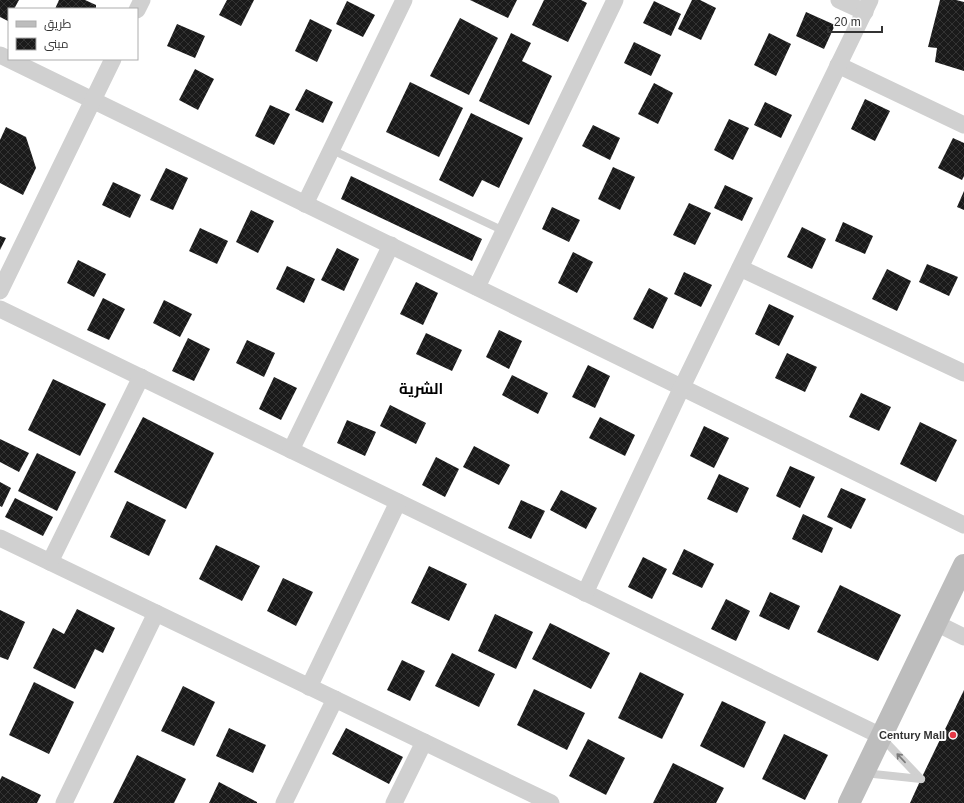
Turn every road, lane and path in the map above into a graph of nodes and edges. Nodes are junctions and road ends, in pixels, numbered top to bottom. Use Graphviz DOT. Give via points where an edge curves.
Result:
graph roads {
  1 [pos="404,0"];
  2 [pos="615,0"];
  3 [pos="839,0"];
  4 [pos="867,6"];
  5 [pos="10,60"];
  6 [pos="113,60"];
  7 [pos="838,65"];
  8 [pos="93,100"];
  9 [pos="964,125"];
  10 [pos="332,150"];
  11 [pos="305,204"];
  12 [pos="504,231"];
  13 [pos="391,246"];
  14 [pos="740,268"];
  15 [pos="477,287"];
  16 [pos="0,291"];
  17 [pos="0,309"];
  18 [pos="964,372"];
  19 [pos="141,377"];
  20 [pos="682,387"];
  21 [pos="291,450"];
  22 [pos="398,502"];
  23 [pos="964,525"];
  24 [pos="0,538"];
  25 [pos="50,562"];
  26 [pos="964,565"];
  27 [pos="585,593"];
  28 [pos="156,613"];
  29 [pos="936,623"];
  30 [pos="964,637"];
  31 [pos="309,687"];
  32 [pos="334,699"];
  33 [pos="881,736"];
  34 [pos="424,742"];
  35 [pos="863,773"];
  36 [pos="64,803"];
  37 [pos="284,803"];
  38 [pos="394,803"];
  39 [pos="551,803"];
  40 [pos="849,803"];
  1 -- 10 [label="street"];
  2 -- 12 [label="street"];
  3 -- 4 [label="street"];
  4 -- 7 [label="street"];
  5 -- 8 [label="street"];
  6 -- 8 [label="street"];
  7 -- 9 [label="street"];
  7 -- 14 [label="street"];
  8 -- 11 [label="street"];
  8 -- 16 [label="street"];
  10 -- 11 [label="street"];
  10 -- 12 [label="lane"];
  11 -- 13 [label="street"];
  12 -- 15 [label="street"];
  13 -- 15 [label="street"];
  13 -- 21 [label="street"];
  14 -- 18 [label="street"];
  14 -- 20 [label="street"];
  15 -- 20 [label="street"];
  17 -- 19 [label="street"];
  19 -- 21 [label="street"];
  19 -- 25 [label="street"];
  20 -- 23 [label="street"];
  20 -- 27 [label="street"];
  21 -- 22 [label="street"];
  22 -- 27 [label="street"];
  22 -- 31 [label="street"];
  24 -- 25 [label="street"];
  25 -- 28 [label="street"];
  26 -- 29 [label="street"];
  27 -- 33 [label="street"];
  28 -- 31 [label="street"];
  28 -- 36 [label="street"];
  29 -- 30 [label="street"];
  29 -- 33 [label="street"];
  31 -- 32 [label="street"];
  32 -- 34 [label="street"];
  32 -- 37 [label="street"];
  33 -- 35 [label="street"];
  35 -- 33 [label="lane, one-way" via="921,779"];
  34 -- 38 [label="street"];
  34 -- 39 [label="street"];
  35 -- 40 [label="street"];
}
